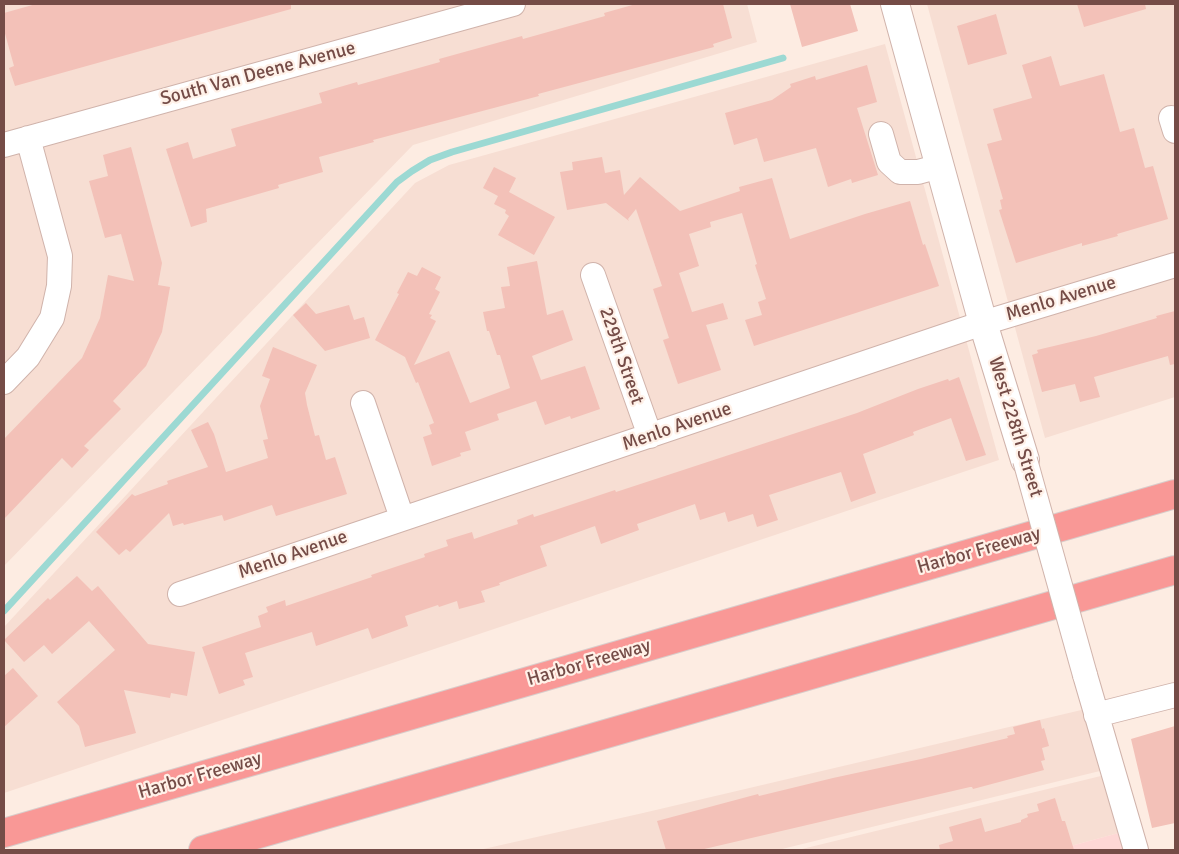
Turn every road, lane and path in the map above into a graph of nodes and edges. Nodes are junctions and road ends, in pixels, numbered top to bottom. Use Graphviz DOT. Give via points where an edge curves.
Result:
graph roads {
  1 [pos="513,4"];
  2 [pos="895,4"];
  3 [pos="881,134"];
  4 [pos="28,138"];
  5 [pos="4,145"];
  6 [pos="940,166"];
  7 [pos="1175,265"];
  8 [pos="593,275"];
  9 [pos="983,323"];
  10 [pos="4,382"];
  11 [pos="363,403"];
  12 [pos="650,436"];
  13 [pos="1025,460"];
  14 [pos="1175,494"];
  15 [pos="402,518"];
  16 [pos="1175,570"];
  17 [pos="180,594"];
  18 [pos="1175,695"];
  19 [pos="1096,715"];
  20 [pos="4,833"];
  21 [pos="203,850"];
  22 [pos="1136,850"];
  1 -- 4 [label="street, South Van Deene Avenue"];
  2 -- 6 [label="street, West 228th Street"];
  3 -- 6 [label="street" via="889,162 900,172 918,172"];
  4 -- 5 [label="street, South Van Deene Avenue"];
  4 -- 10 [label="street" via="60,256 59,286 52,318 28,357"];
  6 -- 9 [label="street, West 228th Street"];
  7 -- 9 [label="street, Menlo Avenue"];
  8 -- 12 [label="street, 229th Street"];
  9 -- 12 [label="street, Menlo Avenue"];
  9 -- 13 [label="street, West 228th Street"];
  11 -- 15 [label="street"];
  12 -- 15 [label="street, Menlo Avenue"];
  13 -- 19 [label="street, West 228th Street, bridge"];
  14 -- 20 [label="highway, Harbor Freeway"];
  15 -- 17 [label="street, Menlo Avenue"];
  16 -- 21 [label="highway"];
  18 -- 19 [label="street"];
  19 -- 22 [label="street, West 228th Street"];
}
